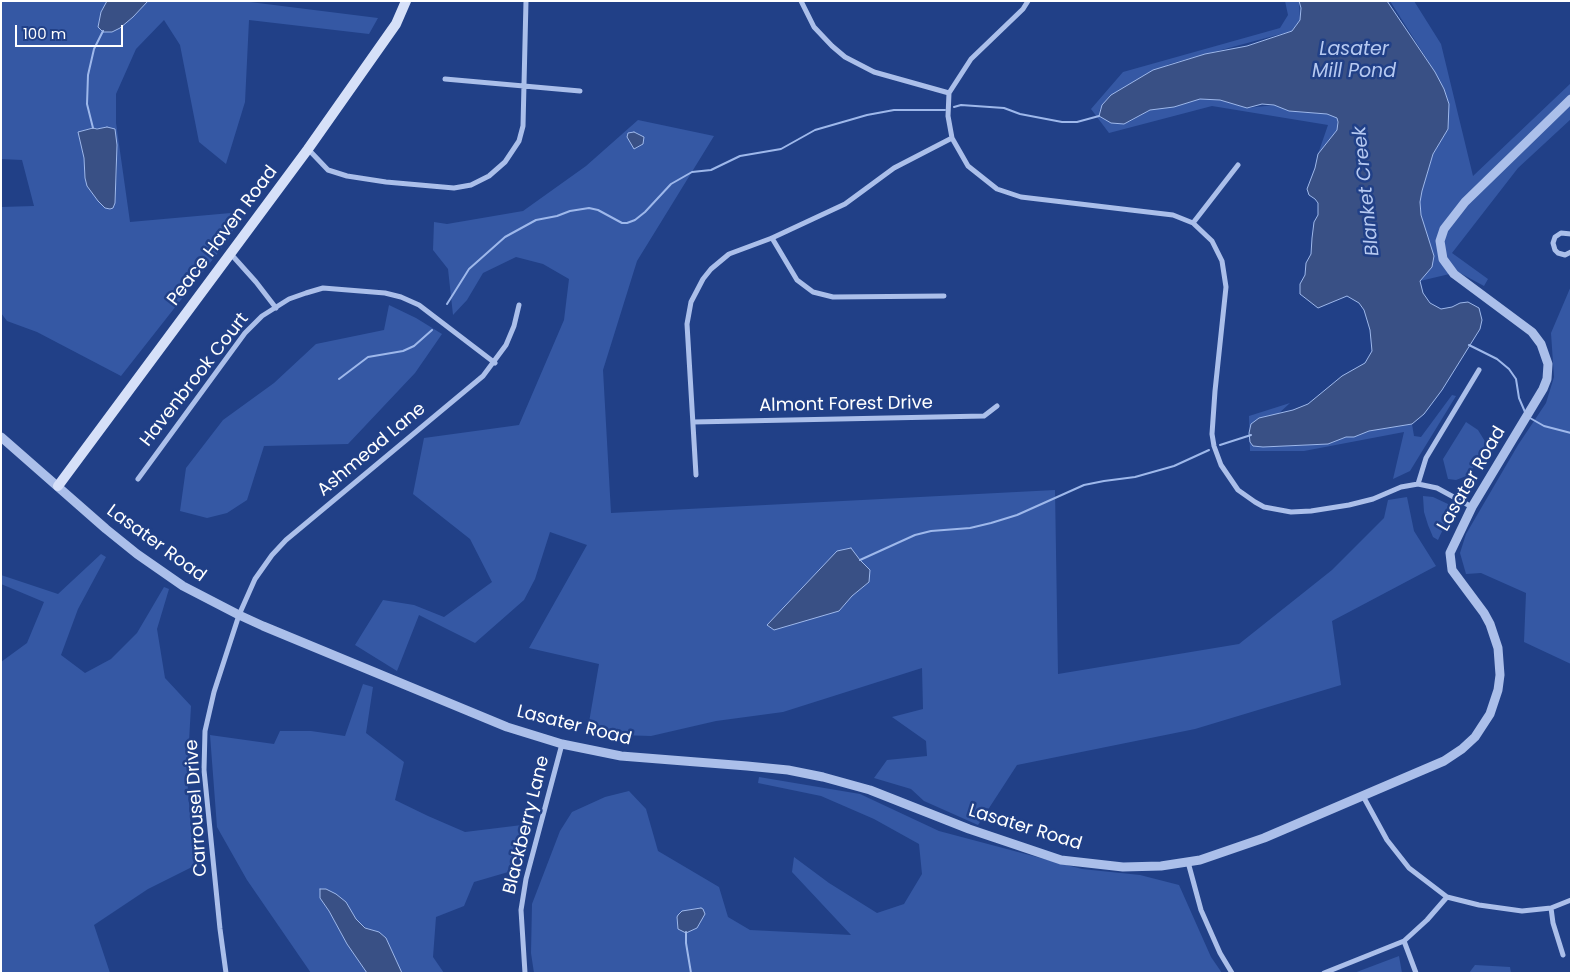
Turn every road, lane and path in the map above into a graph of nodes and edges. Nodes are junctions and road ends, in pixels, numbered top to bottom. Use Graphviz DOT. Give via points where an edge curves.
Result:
graph roads {
  1 [pos="406,1"];
  2 [pos="526,1"];
  3 [pos="801,1"];
  4 [pos="1028,1"];
  5 [pos="445,79"];
  6 [pos="525,85"];
  7 [pos="580,91"];
  8 [pos="949,93"];
  9 [pos="1571,99"];
  10 [pos="952,138"];
  11 [pos="308,149"];
  12 [pos="1238,165"];
  13 [pos="1193,223"];
  14 [pos="1571,234"];
  15 [pos="772,238"];
  16 [pos="1571,252"];
  17 [pos="230,253"];
  18 [pos="944,296"];
  19 [pos="519,305"];
  20 [pos="276,308"];
  21 [pos="495,363"];
  22 [pos="1479,370"];
  23 [pos="996,406"];
  24 [pos="693,422"];
  25 [pos="1,436"];
  26 [pos="696,475"];
  27 [pos="138,479"];
  28 [pos="1418,484"];
  29 [pos="58,486"];
  30 [pos="1472,506"];
  31 [pos="239,615"];
  32 [pos="562,744"];
  33 [pos="1363,796"];
  34 [pos="1188,862"];
  35 [pos="1447,897"];
  36 [pos="1571,900"];
  37 [pos="1551,908"];
  38 [pos="1404,941"];
  39 [pos="1563,955"];
  40 [pos="226,973"];
  41 [pos="525,973"];
  42 [pos="1232,973"];
  43 [pos="1324,973"];
  44 [pos="1416,973"];
  1 -- 11 [label="main road, Peace Haven Road" via="396,24"];
  2 -- 6 [label="street"];
  3 -- 8 [label="street" via="814,27 845,56 874,72"];
  4 -- 8 [label="street" via="971,59"];
  5 -- 6 [label="street"];
  6 -- 7 [label="street"];
  6 -- 11 [label="street" via="519,141 505,162 489,176 471,185 454,188 347,176 328,170"];
  8 -- 10 [label="street" via="948,116"];
  9 -- 30 [label="street, Lasater Road" via="1465,202 1444,229 1440,241 1443,259 1454,274 1532,332 1547,359 1546,383 1537,401"];
  10 -- 13 [label="street" via="968,166 997,189 1021,197 1174,215"];
  10 -- 15 [label="street" via="894,168 845,204"];
  11 -- 17 [label="main road, Peace Haven Road"];
  12 -- 13 [label="street"];
  13 -- 28 [label="street" via="1212,241 1225,274 1226,303 1212,434 1217,456 1235,486 1264,506 1301,512 1363,502"];
  14 -- 16 [label="street" via="1558,234 1553,243 1558,252 1565,255"];
  15 -- 18 [label="street" via="797,280 813,292 833,297"];
  15 -- 24 [label="street" via="721,260 696,290 688,324"];
  17 -- 20 [label="street"];
  17 -- 29 [label="main road, Peace Haven Road"];
  19 -- 21 [label="street, Ashmead Lane" via="514,326"];
  20 -- 21 [label="street, Havenbrook Court" via="289,299 323,288 402,297 420,305"];
  20 -- 27 [label="street, Havenbrook Court" via="262,316 245,333"];
  21 -- 31 [label="street, Ashmead Lane" via="286,540 255,579"];
  22 -- 28 [label="street" via="1426,458"];
  23 -- 24 [label="street, Almont Forest Drive" via="984,416"];
  24 -- 26 [label="street"];
  25 -- 29 [label="street, Lasater Road"];
  28 -- 30 [label="street" via="1437,488"];
  29 -- 31 [label="street, Lasater Road" via="156,568"];
  30 -- 33 [label="street, Lasater Road" via="1451,548 1450,559 1455,574 1490,624 1498,648 1500,676 1490,714 1474,737 1455,754"];
  31 -- 32 [label="street, Lasater Road" via="488,719"];
  31 -- 40 [label="street, Carrousel Drive" via="205,731 204,770"];
  32 -- 34 [label="street, Lasater Road" via="621,756 747,766 823,777 870,790 969,829 1061,860 1123,867"];
  32 -- 41 [label="street, Blackberry Lane" via="526,879 521,910"];
  33 -- 34 [label="street, Lasater Road" via="1244,846"];
  33 -- 35 [label="street" via="1387,840 1409,868"];
  34 -- 42 [label="street" via="1201,910"];
  35 -- 37 [label="street" via="1522,911"];
  35 -- 38 [label="street"];
  36 -- 37 [label="street"];
  37 -- 39 [label="street"];
  38 -- 43 [label="street"];
  38 -- 44 [label="street"];
}
